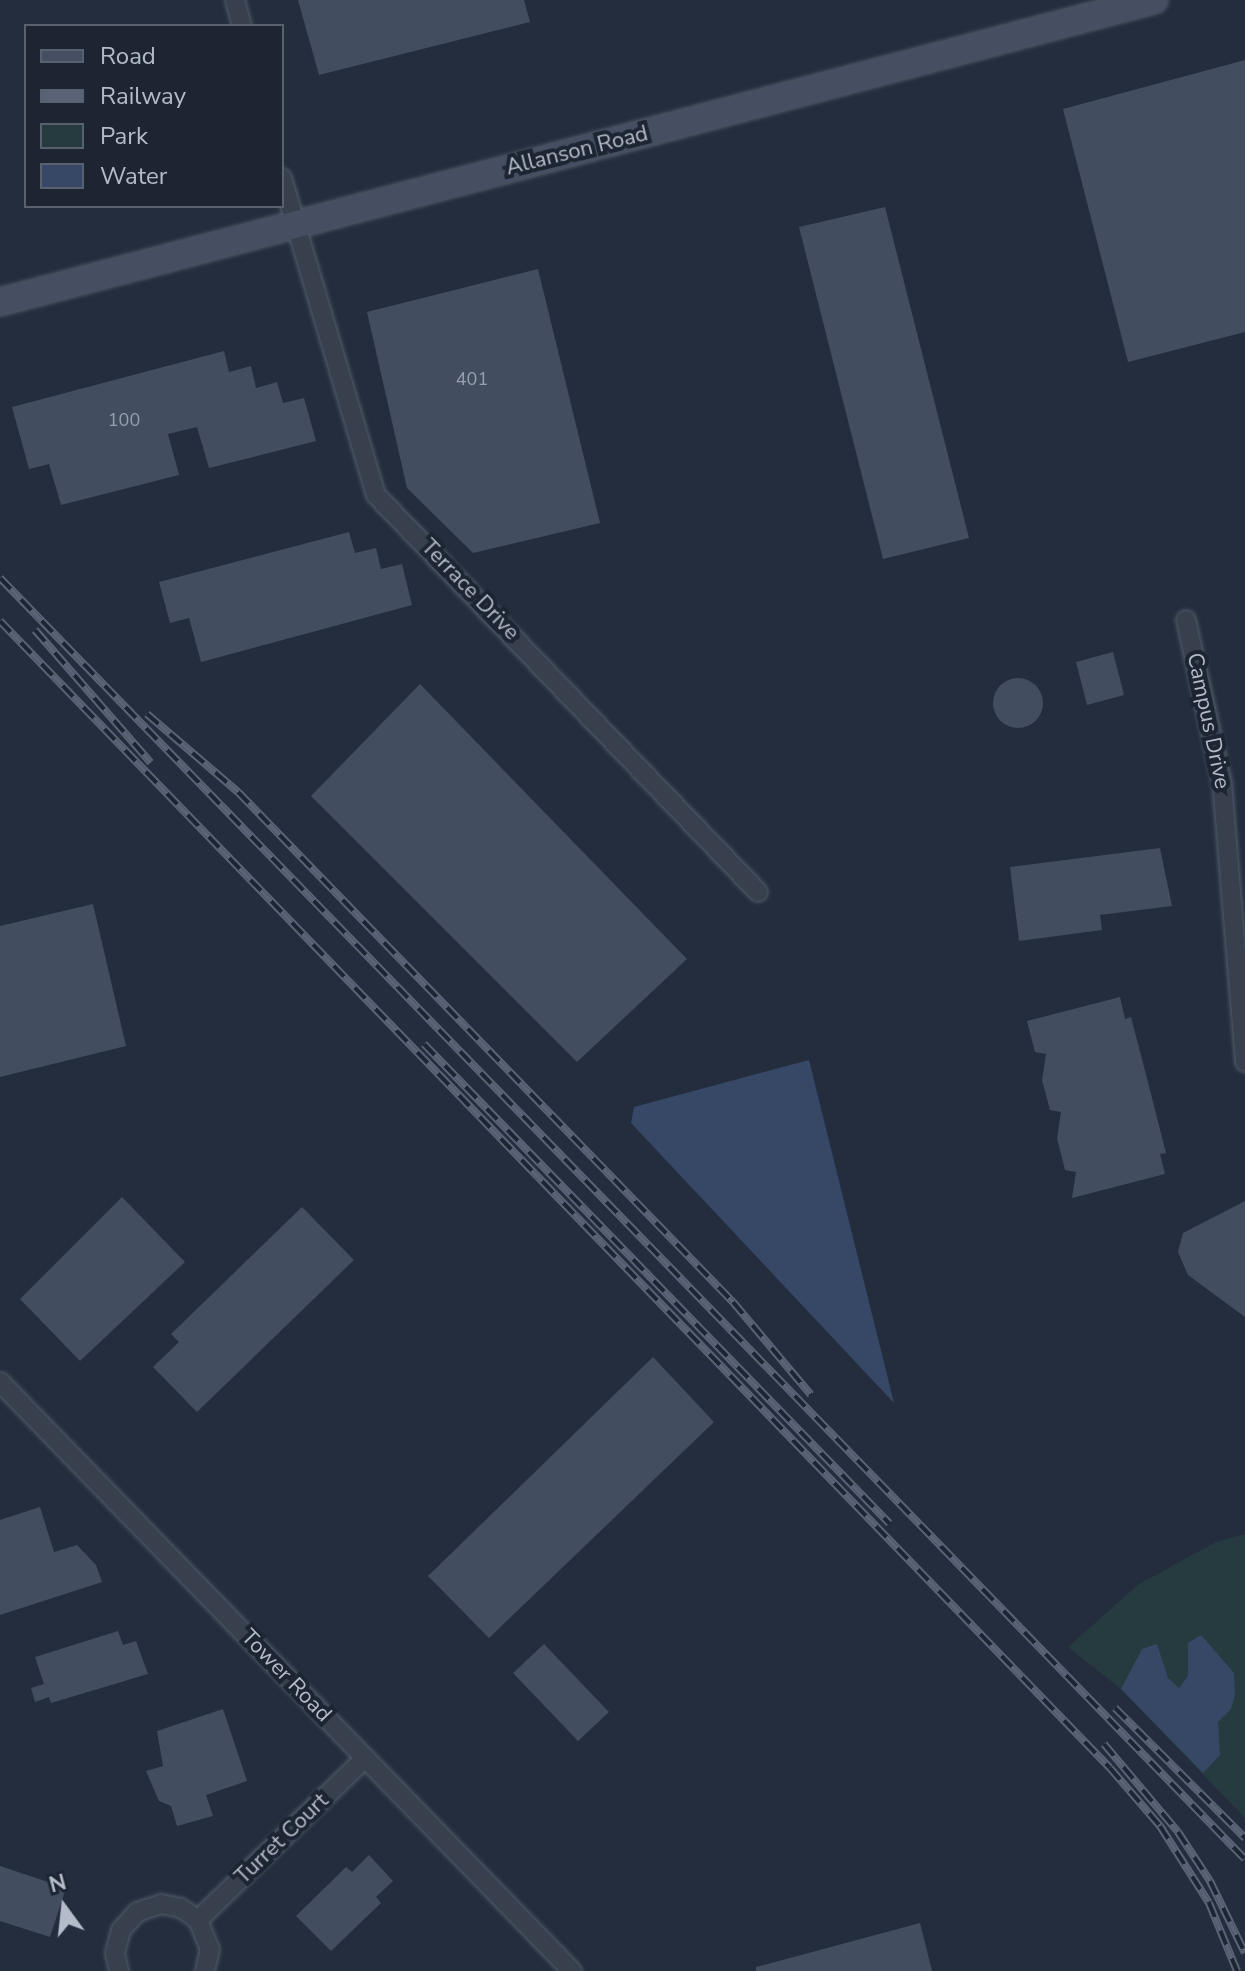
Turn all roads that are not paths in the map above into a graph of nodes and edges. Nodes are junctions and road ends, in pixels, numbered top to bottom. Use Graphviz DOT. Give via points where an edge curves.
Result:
graph roads {
  1 [pos="235,0"];
  2 [pos="1154,0"];
  3 [pos="241,24"];
  4 [pos="284,186"];
  5 [pos="294,224"];
  6 [pos="0,302"];
  7 [pos="1186,620"];
  8 [pos="758,892"];
  9 [pos="1245,1062"];
  10 [pos="0,1382"];
  11 [pos="365,1758"];
  12 [pos="198,1920"];
  13 [pos="119,1971"];
  14 [pos="205,1971"];
  15 [pos="572,1971"];
  1 -- 3 [label="street"];
  2 -- 5 [label="street, Allanson Road"];
  4 -- 5 [label="street, Terrace Drive"];
  5 -- 6 [label="street, Allanson Road"];
  5 -- 8 [label="street, Terrace Drive" via="376,495"];
  7 -- 9 [label="street, Campus Drive" via="1222,782"];
  10 -- 11 [label="street, Tower Road"];
  11 -- 12 [label="street, Turret Court"];
  11 -- 15 [label="street, Tower Road"];
  12 -- 13 [label="street" via="171,1905 137,1912 117,1941"];
  12 -- 14 [label="street" via="210,1949"];
}
